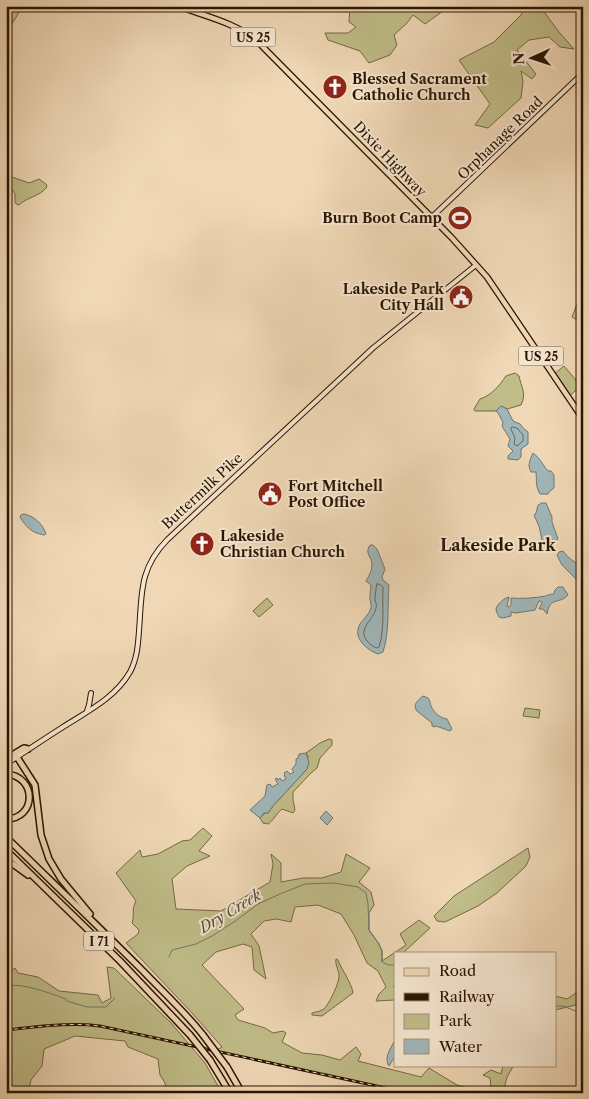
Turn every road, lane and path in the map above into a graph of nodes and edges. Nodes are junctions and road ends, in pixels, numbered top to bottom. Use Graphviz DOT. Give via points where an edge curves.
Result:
graph roads {
  1 [pos="178,6"];
  2 [pos="583,73"];
  3 [pos="432,218"];
  4 [pos="476,264"];
  5 [pos="583,419"];
  6 [pos="91,694"];
  7 [pos="86,712"];
  8 [pos="28,749"];
  9 [pos="17,757"];
  10 [pos="6,759"];
  11 [pos="6,764"];
  12 [pos="6,774"];
  13 [pos="6,819"];
  14 [pos="6,837"];
  15 [pos="6,850"];
  16 [pos="6,859"];
  17 [pos="41,884"];
  18 [pos="101,928"];
  19 [pos="230,1093"];
  20 [pos="242,1093"];
  1 -- 3 [label="main road, Dixie Highway / US 25" via="252,36"];
  2 -- 3 [label="main road, Orphanage Road"];
  3 -- 4 [label="main road, Dixie Highway / US 25"];
  4 -- 5 [label="main road, Dixie Highway / US 25"];
  4 -- 7 [label="main road, Buttermilk Pike" via="373,348 158,549 144,578 138,647 130,670 117,690"];
  6 -- 7 [label="main road"];
  7 -- 8 [label="main road, Buttermilk Pike"];
  8 -- 9 [label="main road, Buttermilk Pike"];
  8 -- 10 [label="highway" via="24,748"];
  9 -- 11 [label="main road, Buttermilk Pike"];
  9 -- 18 [label="highway" via="34,785 41,835 49,859"];
  12 -- 13 [label="highway" via="21,779 28,788 29,798 21,814"];
  14 -- 18 [label="highway, I 71"];
  15 -- 17 [label="highway, I 71"];
  16 -- 17 [label="highway"];
  17 -- 19 [label="highway, I 71, bridge" via="190,1035"];
  18 -- 20 [label="highway, I 71, bridge" via="203,1035"];
}
